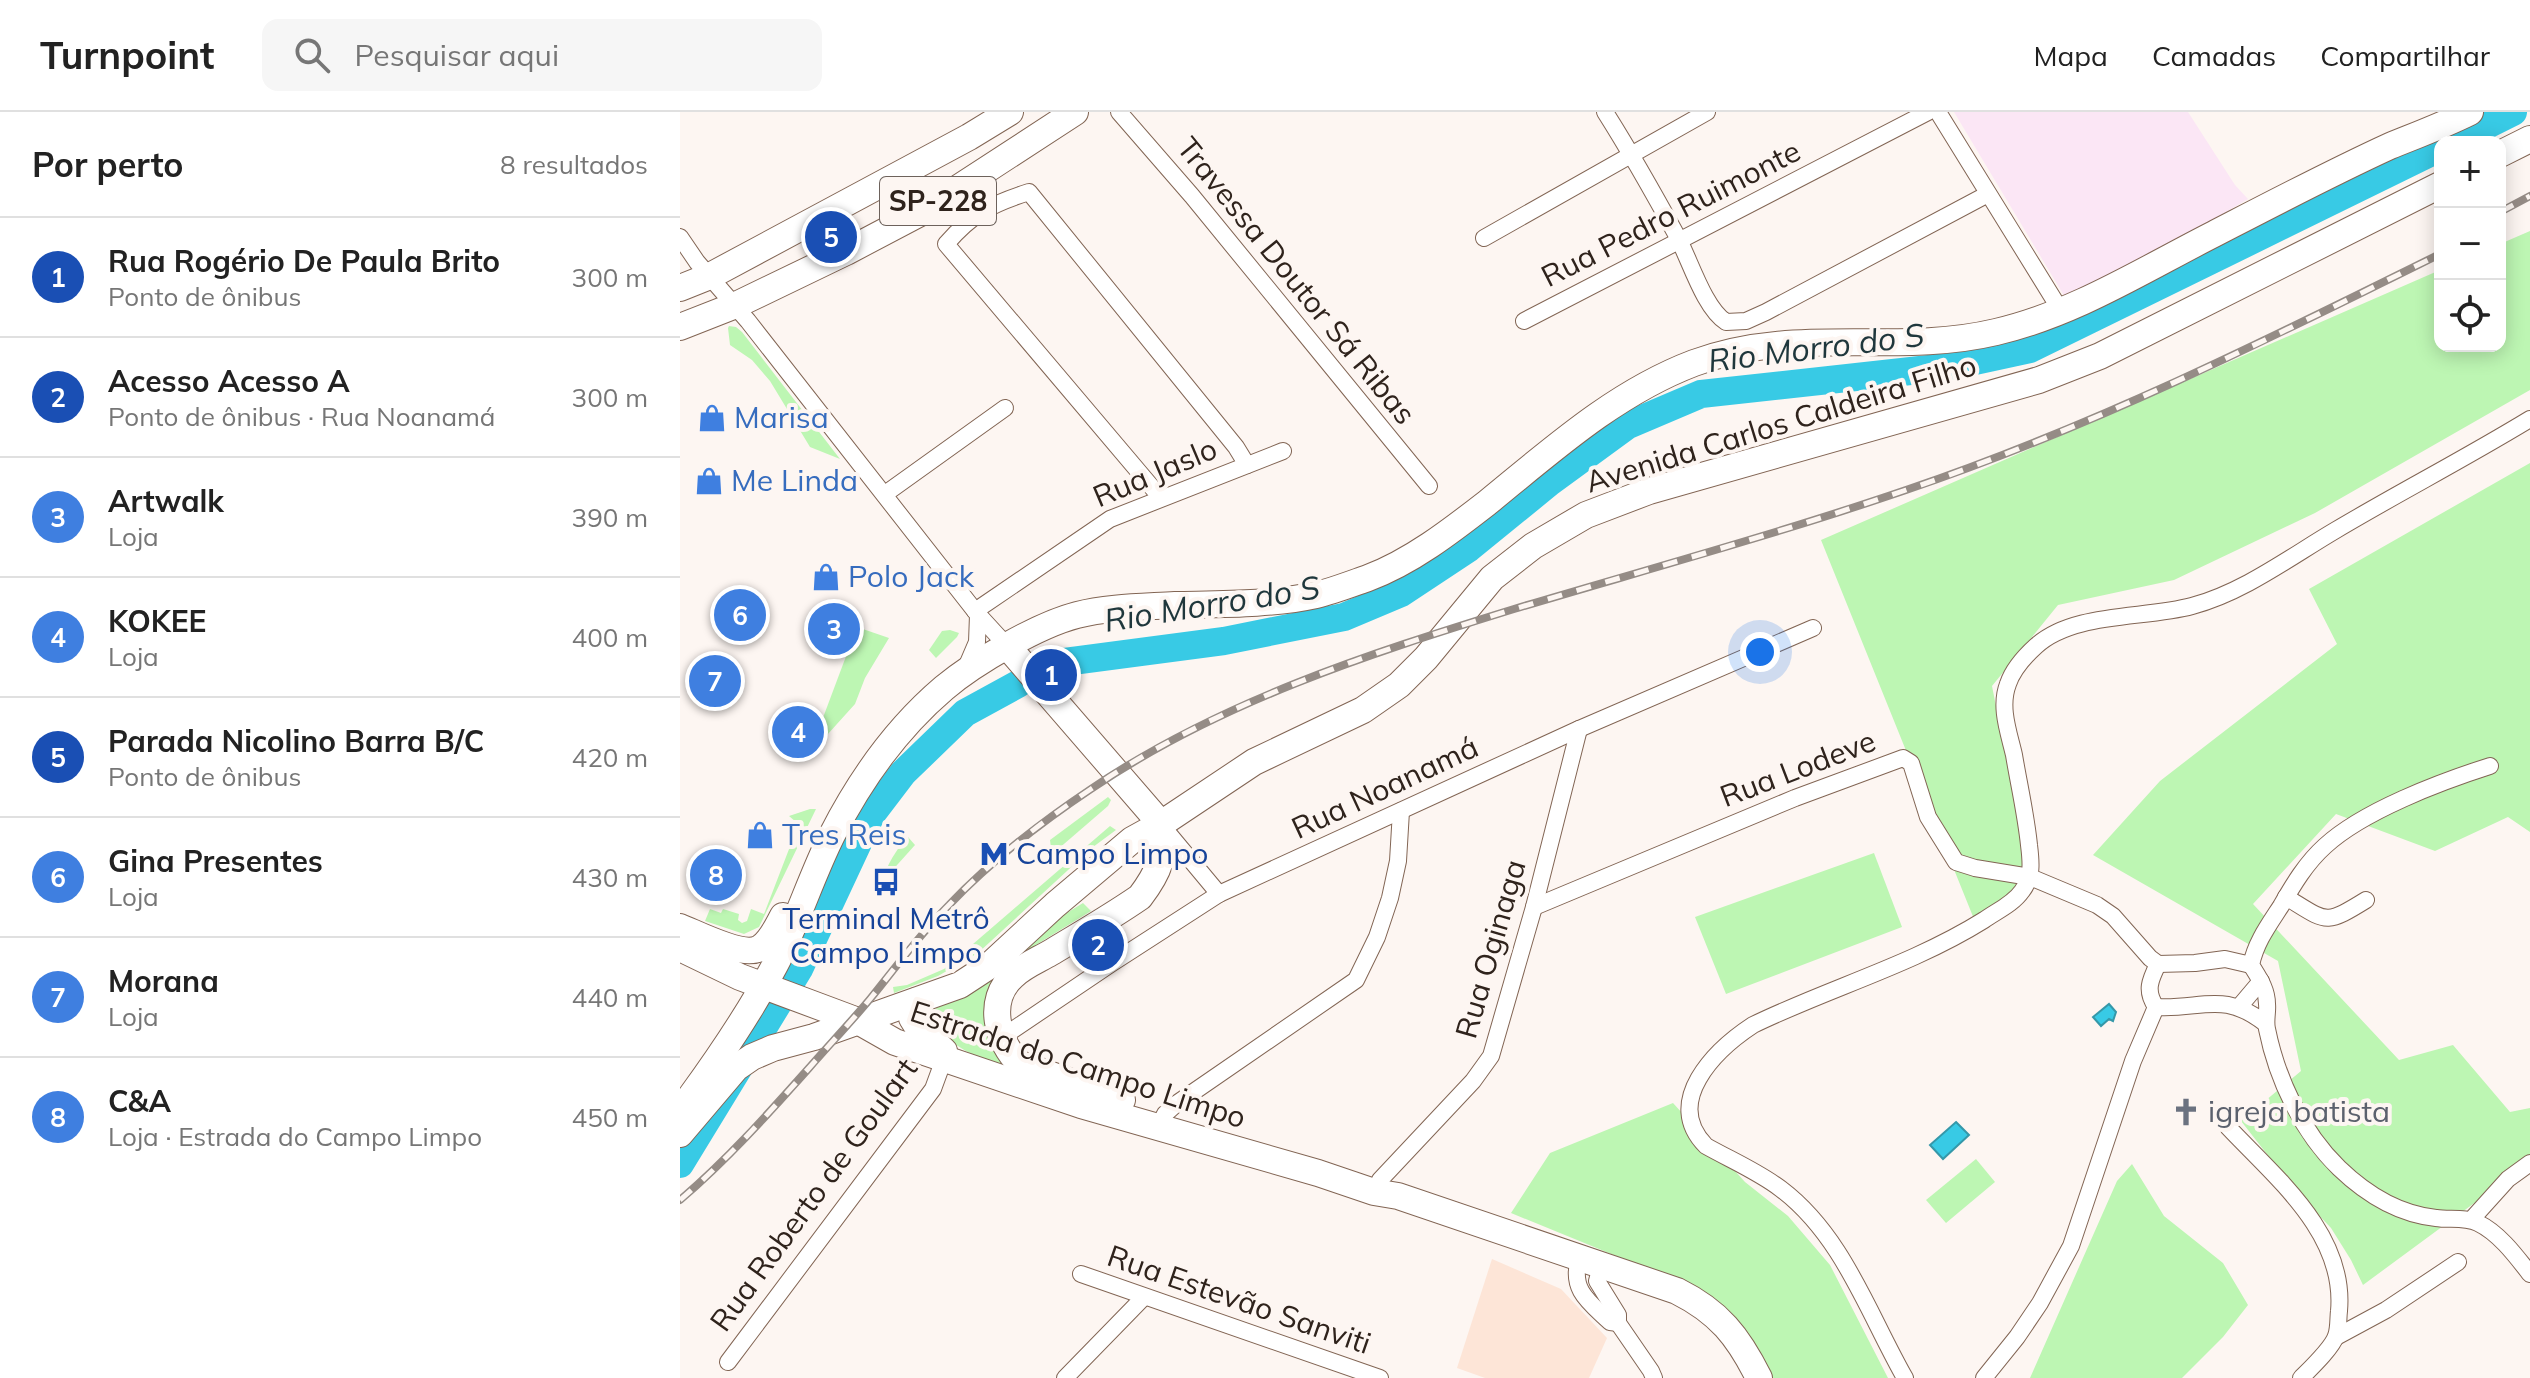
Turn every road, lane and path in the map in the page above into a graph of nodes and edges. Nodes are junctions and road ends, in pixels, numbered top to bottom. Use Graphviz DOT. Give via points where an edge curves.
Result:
graph roads {
  1 [pos="1075,112"];
  2 [pos="1119,112"];
  3 [pos="1605,112"];
  4 [pos="1707,112"];
  5 [pos="1928,112"];
  6 [pos="1938,112"];
  7 [pos="2440,112"];
  8 [pos="2470,112"];
  9 [pos="1004,114"];
  10 [pos="1057,119"];
  11 [pos="2530,139"];
  12 [pos="2388,147"];
  13 [pos="2506,151"];
  14 [pos="1632,154"];
  15 [pos="2434,188"];
  16 [pos="1988,194"];
  17 [pos="680,237"];
  18 [pos="1484,238"];
  19 [pos="1679,241"];
  20 [pos="710,276"];
  21 [pos="680,288"];
  22 [pos="736,305"];
  23 [pos="2061,311"];
  24 [pos="1524,321"];
  25 [pos="680,327"];
  26 [pos="1005,408"];
  27 [pos="2530,419"];
  28 [pos="1283,451"];
  29 [pos="1247,465"];
  30 [pos="1429,486"];
  31 [pos="885,494"];
  32 [pos="1161,498"];
  33 [pos="980,617"];
  34 [pos="1813,628"];
  35 [pos="1008,647"];
  36 [pos="963,673"];
  37 [pos="1579,729"];
  38 [pos="2490,766"];
  39 [pos="1401,811"];
  40 [pos="1161,824"];
  41 [pos="833,835"];
  42 [pos="2030,877"];
  43 [pos="1219,894"];
  44 [pos="2286,897"];
  45 [pos="2366,900"];
  46 [pos="1534,907"];
  47 [pos="680,927"];
  48 [pos="680,948"];
  49 [pos="2158,964"];
  50 [pos="2251,965"];
  51 [pos="2261,981"];
  52 [pos="763,985"];
  53 [pos="916,1001"];
  54 [pos="2156,1007"];
  55 [pos="2239,1007"];
  56 [pos="858,1021"];
  57 [pos="2266,1024"];
  58 [pos="1001,1038"];
  59 [pos="944,1059"];
  60 [pos="680,1111"];
  61 [pos="1162,1120"];
  62 [pos="2228,1127"];
  63 [pos="680,1134"];
  64 [pos="2530,1163"];
  65 [pos="1374,1192"];
  66 [pos="2471,1220"];
  67 [pos="2458,1262"];
  68 [pos="1588,1270"];
  69 [pos="1081,1274"];
  70 [pos="2530,1274"];
  71 [pos="1144,1297"];
  72 [pos="1618,1323"];
  73 [pos="2336,1337"];
  74 [pos="728,1362"];
  75 [pos="1650,1376"];
  76 [pos="1065,1378"];
  77 [pos="1380,1378"];
  78 [pos="1743,1378"];
  79 [pos="1759,1378"];
  80 [pos="1905,1378"];
  81 [pos="1984,1378"];
  82 [pos="2301,1378"];
  1 -- 10 [label="main road, SP-228"];
  2 -- 30 [label="street, Travessa Doutor Sá Ribas"];
  3 -- 14 [label="street"];
  4 -- 14 [label="street"];
  5 -- 19 [label="street, Rua Pedro Ruimonte"];
  6 -- 16 [label="street"];
  7 -- 12 [label="main road"];
  8 -- 12 [label="main road, Avenida Carlos Caldeira Filho"];
  9 -- 20 [label="main road, SP-228"];
  10 -- 22 [label="main road, SP-228" via="920,213"];
  11 -- 13 [label="main road"];
  12 -- 23 [label="main road, Avenida Carlos Caldeira Filho"];
  14 -- 18 [label="street"];
  14 -- 19 [label="street"];
  15 -- 40 [label="main road, Avenida Carlos Caldeira Filho" via="2100,356 2039,380 1649,491 1586,515 1492,578 1399,685 1363,710 1254,762"];
  16 -- 19 [label="street" via="1766,312 1734,323 1714,312"];
  16 -- 23 [label="street"];
  17 -- 20 [label="street"];
  19 -- 24 [label="street, Rua Pedro Ruimonte"];
  20 -- 21 [label="main road, SP-228"];
  20 -- 22 [label="street"];
  22 -- 25 [label="main road, SP-228"];
  22 -- 31 [label="street"];
  23 -- 35 [label="main road, Avenida Carlos Caldeira Filho" via="1996,332 1935,341 1766,344 1689,364 1592,418 1461,524 1374,576 1316,595 1075,615"];
  26 -- 31 [label="street"];
  27 -- 42 [label="street" via="2250,582 2195,605 2073,625 2039,643 2007,684 2005,706 2027,826"];
  28 -- 29 [label="street, Rua Jaslo"];
  29 -- 32 [label="street, Rua Jaslo"];
  29 -- 32 [label="street" via="1029,192 965,222 946,244"];
  31 -- 33 [label="street"];
  32 -- 33 [label="street, Rua Jaslo" via="1110,519"];
  33 -- 35 [label="street"];
  33 -- 36 [label="street" via="977,642"];
  34 -- 37 [label="street, Rua Noanamá"];
  35 -- 36 [label="main road, Avenida Carlos Caldeira Filho"];
  35 -- 40 [label="main road"];
  36 -- 41 [label="main road, Avenida Carlos Caldeira Filho" via="880,756"];
  37 -- 39 [label="street, Rua Noanamá"];
  37 -- 46 [label="street, Rua Oginaga"];
  38 -- 44 [label="street" via="2359,822 2318,853"];
  39 -- 43 [label="street, Rua Noanamá"];
  39 -- 61 [label="street" via="1390,898 1356,980"];
  40 -- 43 [label="street"];
  40 -- 53 [label="main road, Avenida Carlos Caldeira Filho" via="1088,876 989,966 960,985"];
  40 -- 58 [label="main road" via="1159,866 1140,897 1007,983 997,1011"];
  41 -- 47 [label="main road" via="760,948 733,948"];
  41 -- 52 [label="main road, Avenida Carlos Caldeira Filho"];
  42 -- 46 [label="street, Rua Lodeve" via="1956,862 1928,817 1911,763 1903,758"];
  42 -- 49 [label="street" via="2106,910"];
  42 -- 80 [label="street" via="2010,903 1971,928 1753,1025 1716,1055 1692,1095 1689,1118 1697,1137 1781,1188 1824,1230"];
  43 -- 58 [label="street, Rua Noanamá"];
  44 -- 45 [label="street" via="2330,920"];
  44 -- 50 [label="street" via="2256,944"];
  46 -- 65 [label="street, Rua Oginaga" via="1491,1056"];
  48 -- 52 [label="main road, Estrada do Campo Limpo"];
  49 -- 50 [label="street" via="2225,959"];
  49 -- 54 [label="street" via="2149,982 2149,997"];
  50 -- 51 [label="street"];
  51 -- 55 [label="street"];
  51 -- 57 [label="street"];
  52 -- 56 [label="main road, Estrada do Campo Limpo"];
  52 -- 60 [label="main road, Avenida Carlos Caldeira Filho"];
  53 -- 56 [label="main road, Avenida Carlos Caldeira Filho"];
  53 -- 59 [label="main road" via="912,1018 944,1051"];
  54 -- 55 [label="street"];
  54 -- 81 [label="street" via="2071,1246 2040,1303"];
  55 -- 57 [label="street"];
  56 -- 59 [label="main road, Estrada do Campo Limpo" via="895,1042"];
  56 -- 63 [label="main road, Avenida Carlos Caldeira Filho" via="752,1057 736,1068"];
  57 -- 66 [label="street" via="2282,1080 2302,1120 2341,1170 2392,1206 2435,1218"];
  58 -- 61 [label="main road" via="1020,1064"];
  59 -- 61 [label="main road, Estrada do Campo Limpo" via="1081,1105"];
  59 -- 74 [label="street, Rua Roberto de Goulart" via="933,1089"];
  61 -- 65 [label="main road, Estrada do Campo Limpo"];
  62 -- 73 [label="street" via="2297,1201 2327,1245 2340,1297"];
  64 -- 66 [label="street"];
  65 -- 68 [label="main road, Estrada do Campo Limpo" via="1398,1196"];
  66 -- 70 [label="street" via="2492,1233"];
  67 -- 73 [label="street"];
  68 -- 72 [label="street"];
  68 -- 72 [label="street" via="1576,1284 1610,1322"];
  68 -- 78 [label="main road, Estrada do Campo Limpo" via="1665,1301 1696,1320 1711,1332"];
  68 -- 79 [label="main road, Estrada do Campo Limpo" via="1695,1300 1732,1331"];
  69 -- 71 [label="street, Rua Estevão Sanviti"];
  71 -- 76 [label="street"];
  71 -- 77 [label="street, Rua Estevão Sanviti"];
  72 -- 75 [label="street"];
  73 -- 82 [label="street"];
}
